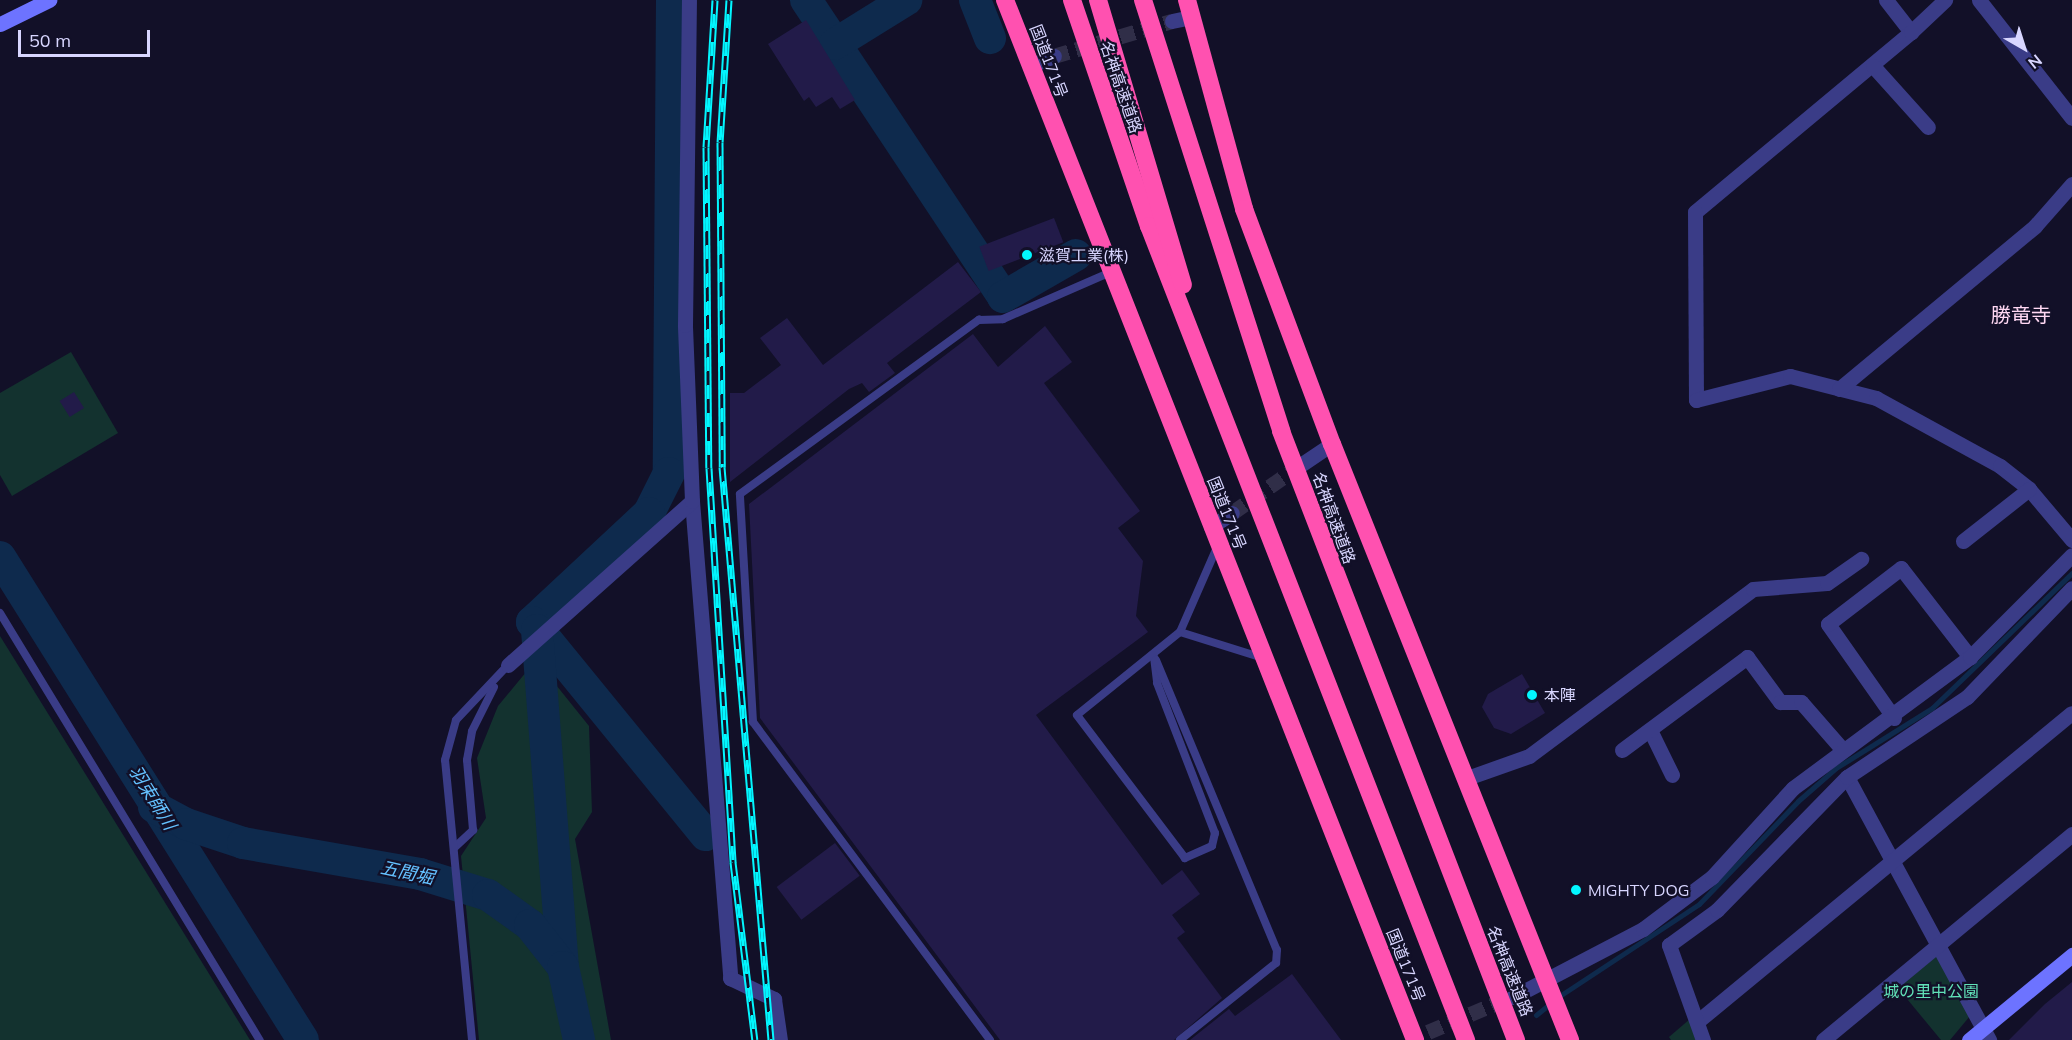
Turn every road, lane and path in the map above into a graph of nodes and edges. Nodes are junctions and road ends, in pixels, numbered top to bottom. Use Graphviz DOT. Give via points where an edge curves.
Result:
graph roads {
  1 [pos="49,0"];
  2 [pos="689,0"];
  3 [pos="1005,0"];
  4 [pos="1072,0"];
  5 [pos="1098,0"];
  6 [pos="1143,0"];
  7 [pos="1886,0"];
  8 [pos="1946,0"];
  9 [pos="1979,0"];
  10 [pos="1189,8"];
  11 [pos="1172,21"];
  12 [pos="0,24"];
  13 [pos="1911,32"];
  14 [pos="1054,56"];
  15 [pos="1030,66"];
  16 [pos="1873,66"];
  17 [pos="2072,118"];
  18 [pos="1928,127"];
  19 [pos="2072,184"];
  20 [pos="1111,272"];
  21 [pos="1839,388"];
  22 [pos="1332,444"];
  23 [pos="1302,464"];
  24 [pos="2029,489"];
  25 [pos="692,501"];
  26 [pos="1232,513"];
  27 [pos="1211,527"];
  28 [pos="2071,538"];
  29 [pos="1963,541"];
  30 [pos="1218,545"];
  31 [pos="2072,555"];
  32 [pos="1861,559"];
  33 [pos="2072,588"];
  34 [pos="0,613"];
  35 [pos="1302,624"];
  36 [pos="1180,632"];
  37 [pos="1154,657"];
  38 [pos="1970,657"];
  39 [pos="1263,658"];
  40 [pos="504,670"];
  41 [pos="2072,713"];
  42 [pos="1894,718"];
  43 [pos="1650,730"];
  44 [pos="1842,749"];
  45 [pos="1622,750"];
  46 [pos="1672,775"];
  47 [pos="1847,777"];
  48 [pos="1467,778"];
  49 [pos="2072,834"];
  50 [pos="455,847"];
  51 [pos="1894,863"];
  52 [pos="1939,947"];
  53 [pos="2072,955"];
  54 [pos="1545,978"];
  55 [pos="1512,997"];
  56 [pos="1698,1021"];
  57 [pos="1986,1034"];
  58 [pos="1419,1036"];
  59 [pos="260,1040"];
  60 [pos="472,1040"];
  61 [pos="780,1040"];
  62 [pos="990,1040"];
  63 [pos="1180,1040"];
  64 [pos="1466,1040"];
  65 [pos="1516,1040"];
  66 [pos="1570,1040"];
  67 [pos="1704,1040"];
  68 [pos="1823,1040"];
  69 [pos="1969,1040"];
  1 -- 12 [label="street"];
  2 -- 25 [label="street" via="685,325"];
  3 -- 15 [label="highway, 国道171号"];
  4 -- 35 [label="highway, 名神高速道路" via="1149,226"];
  5 -- 35 [label="highway, 名神高速道路" via="1222,406"];
  6 -- 65 [label="highway, 名神高速道路" via="1281,431"];
  7 -- 13 [label="street"];
  8 -- 13 [label="street"];
  9 -- 17 [label="street"];
  10 -- 11 [label="street"];
  10 -- 22 [label="highway" via="1244,209"];
  13 -- 16 [label="street"];
  14 -- 15 [label="street"];
  15 -- 20 [label="highway, 国道171号"];
  16 -- 18 [label="street"];
  16 -- 21 [label="street" via="1695,212 1696,400 1790,376"];
  19 -- 21 [label="street" via="2035,226"];
  20 -- 27 [label="highway, 国道171号"];
  20 -- 62 [label="lane" via="1003,319 979,320 740,494 753,722"];
  21 -- 24 [label="street" via="1876,398 2000,466"];
  22 -- 23 [label="street"];
  22 -- 48 [label="highway"];
  24 -- 28 [label="street"];
  24 -- 29 [label="street"];
  25 -- 40 [label="street"];
  25 -- 61 [label="street" via="730,978 774,999"];
  26 -- 27 [label="street"];
  27 -- 30 [label="highway, 国道171号"];
  30 -- 36 [label="lane"];
  30 -- 39 [label="highway, 国道171号"];
  31 -- 38 [label="street"];
  32 -- 48 [label="street" via="1827,583 1753,589 1529,756"];
  33 -- 47 [label="street" via="1967,697"];
  34 -- 59 [label="lane"];
  35 -- 64 [label="highway, 名神高速道路"];
  36 -- 37 [label="lane"];
  36 -- 39 [label="lane"];
  37 -- 37 [label="lane" via="1077,715 1185,858 1212,846 1215,833 1157,683"];
  37 -- 63 [label="lane" via="1277,950 1276,963"];
  38 -- 42 [label="street"];
  38 -- 42 [label="street" via="1901,568 1828,624"];
  39 -- 58 [label="highway, 国道171号"];
  40 -- 50 [label="lane" via="472,731 467,760 473,830"];
  40 -- 50 [label="lane" via="456,720 447,743"];
  41 -- 51 [label="street"];
  42 -- 44 [label="street"];
  43 -- 44 [label="street" via="1747,657 1780,702 1801,702"];
  43 -- 45 [label="street"];
  43 -- 46 [label="street"];
  44 -- 54 [label="street" via="1793,788 1712,877 1643,929"];
  47 -- 51 [label="street"];
  47 -- 56 [label="street" via="1717,910 1669,945"];
  48 -- 54 [label="highway"];
  49 -- 52 [label="street"];
  50 -- 60 [label="lane"];
  51 -- 52 [label="street"];
  51 -- 56 [label="street"];
  52 -- 57 [label="street"];
  52 -- 68 [label="street"];
  53 -- 57 [label="street"];
  54 -- 55 [label="street"];
  54 -- 66 [label="highway"];
  56 -- 67 [label="street"];
  57 -- 69 [label="street"];
}
